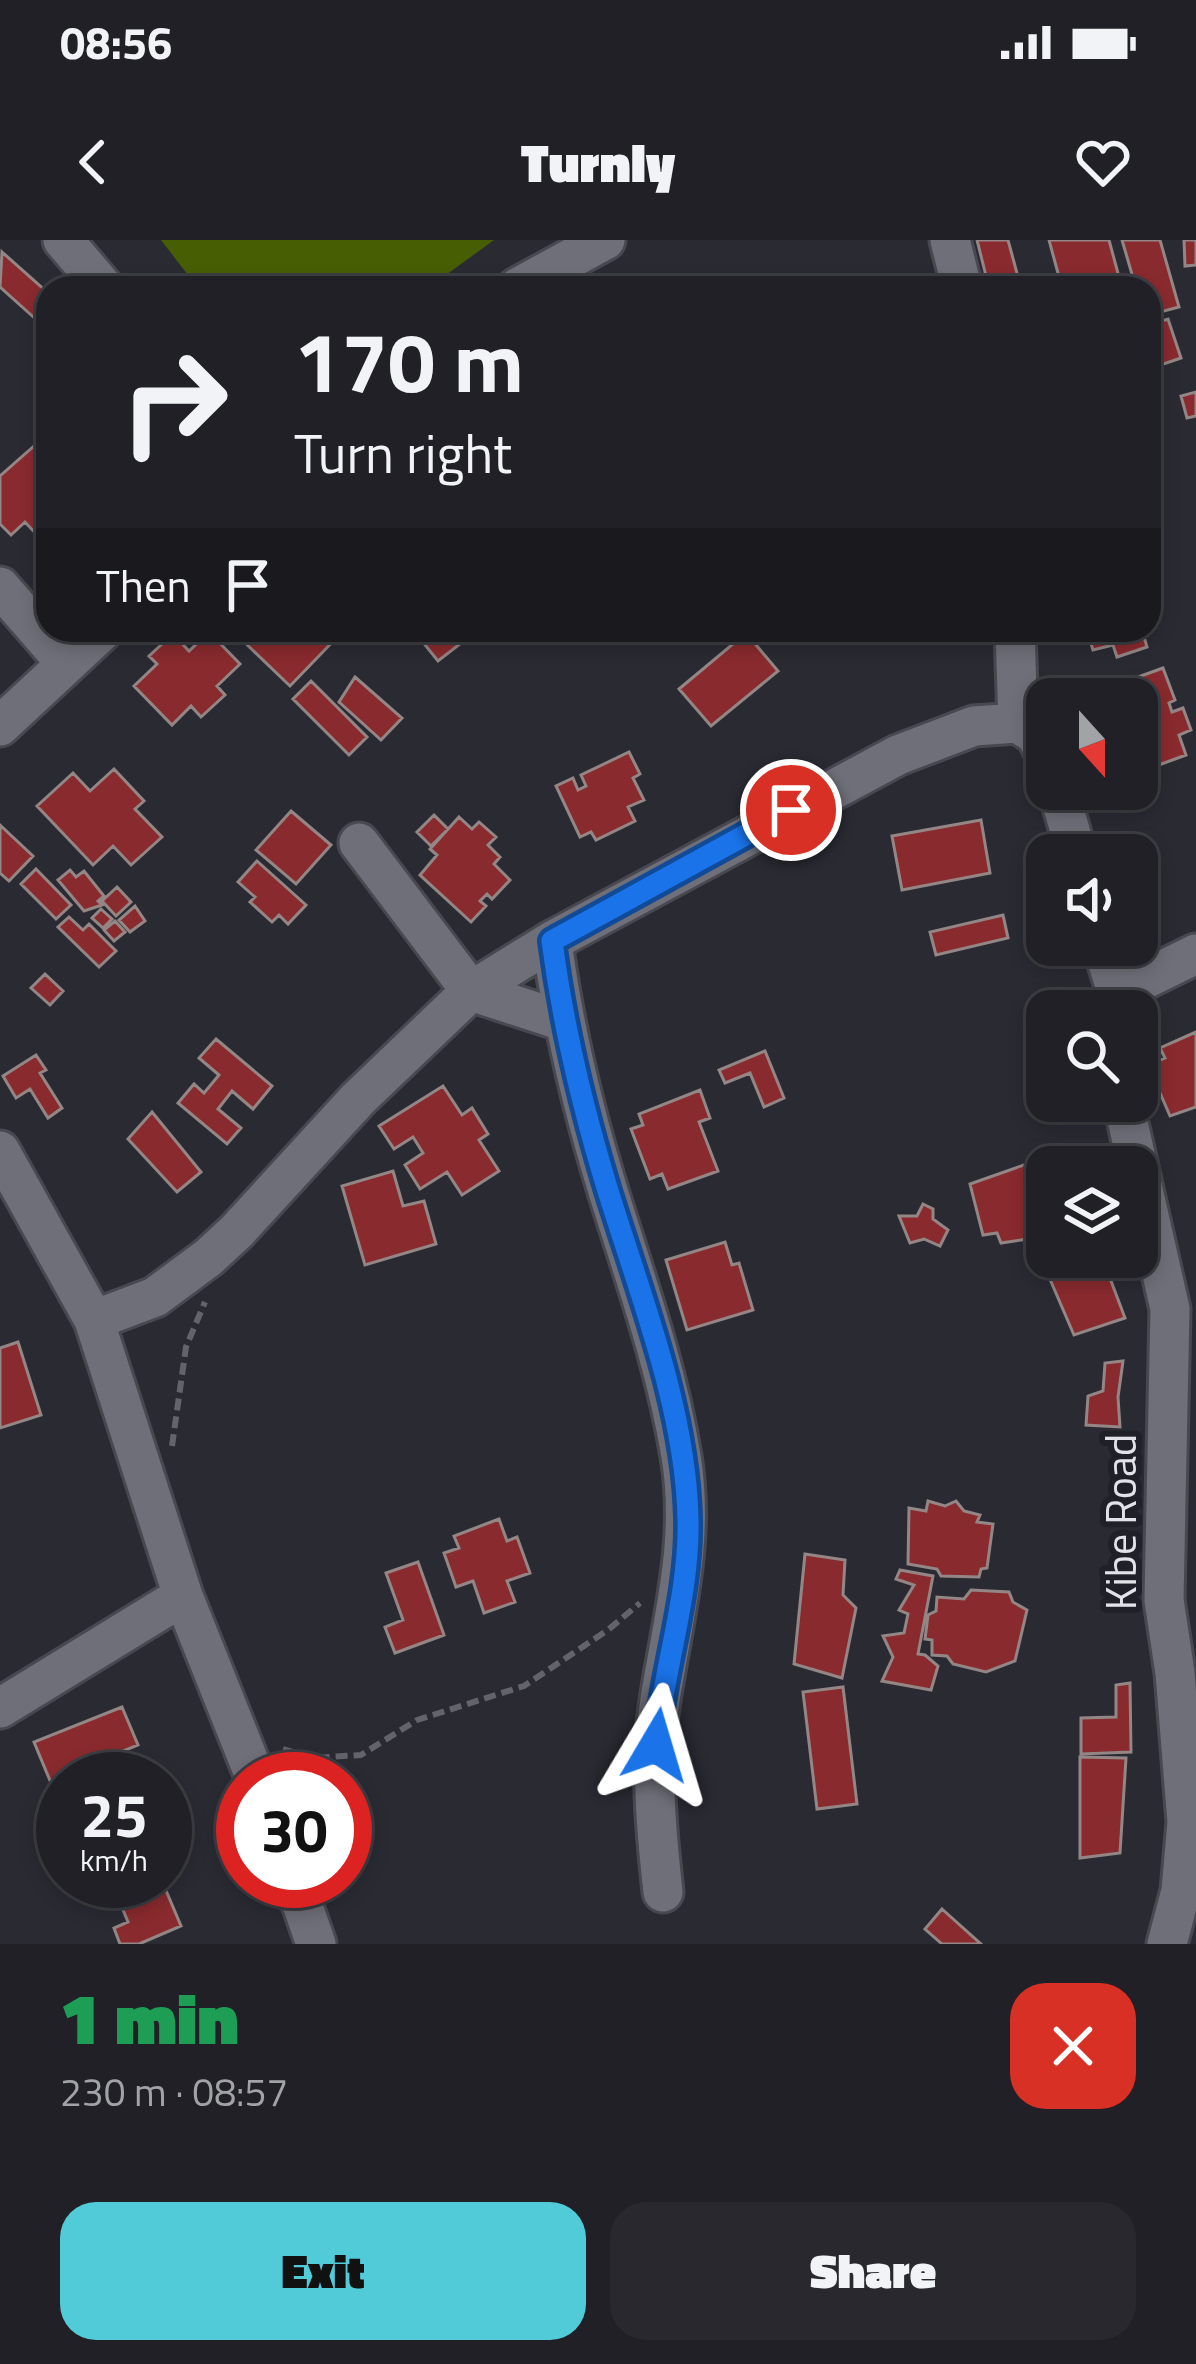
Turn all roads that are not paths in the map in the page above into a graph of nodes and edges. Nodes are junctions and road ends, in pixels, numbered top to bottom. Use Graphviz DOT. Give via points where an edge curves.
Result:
graph roads {
  1 [pos="63,240"];
  2 [pos="605,240"];
  3 [pos="950,240"];
  4 [pos="94,276"];
  5 [pos="539,276"];
  6 [pos="959,276"];
  7 [pos="0,586"];
  8 [pos="36,627"];
  9 [pos="49,642"];
  10 [pos="90,642"];
  11 [pos="1015,642"];
  12 [pos="67,663"];
  13 [pos="1018,723"];
  14 [pos="0,726"];
  15 [pos="1026,728"];
  16 [pos="359,843"];
  17 [pos="552,941"];
  18 [pos="1196,954"];
  19 [pos="1131,990"];
  20 [pos="471,991"];
  21 [pos="563,1021"];
  22 [pos="1128,1122"];
  23 [pos="0,1150"];
  24 [pos="155,1297"];
  25 [pos="94,1320"];
  26 [pos="110,1369"];
  27 [pos="183,1596"];
  28 [pos="1186,1668"];
  29 [pos="0,1708"];
  30 [pos="245,1752"];
  31 [pos="663,1892"];
  32 [pos="303,1908"];
  33 [pos="316,1944"];
  34 [pos="1167,1944"];
  1 -- 4 [label="street"];
  2 -- 5 [label="street"];
  3 -- 6 [label="street"];
  7 -- 8 [label="street"];
  9 -- 12 [label="street"];
  10 -- 12 [label="street"];
  11 -- 13 [label="street"];
  12 -- 14 [label="street"];
  13 -- 15 [label="street"];
  13 -- 17 [label="street" via="974,726 898,755"];
  16 -- 20 [label="street"];
  17 -- 20 [label="street"];
  17 -- 21 [label="street"];
  18 -- 19 [label="street"];
  20 -- 21 [label="street"];
  20 -- 24 [label="street" via="237,1231"];
  21 -- 31 [label="street" via="681,1456 685,1559 656,1745"];
  22 -- 28 [label="street, Kibe Road" via="1169,1309 1164,1600"];
  23 -- 25 [label="street"];
  24 -- 25 [label="street"];
  24 -- 26 [label="street"];
  25 -- 26 [label="street"];
  26 -- 27 [label="street"];
  27 -- 29 [label="street"];
  27 -- 30 [label="street"];
  28 -- 34 [label="street, Kibe Road" via="1187,1822"];
  32 -- 33 [label="street"];
}
